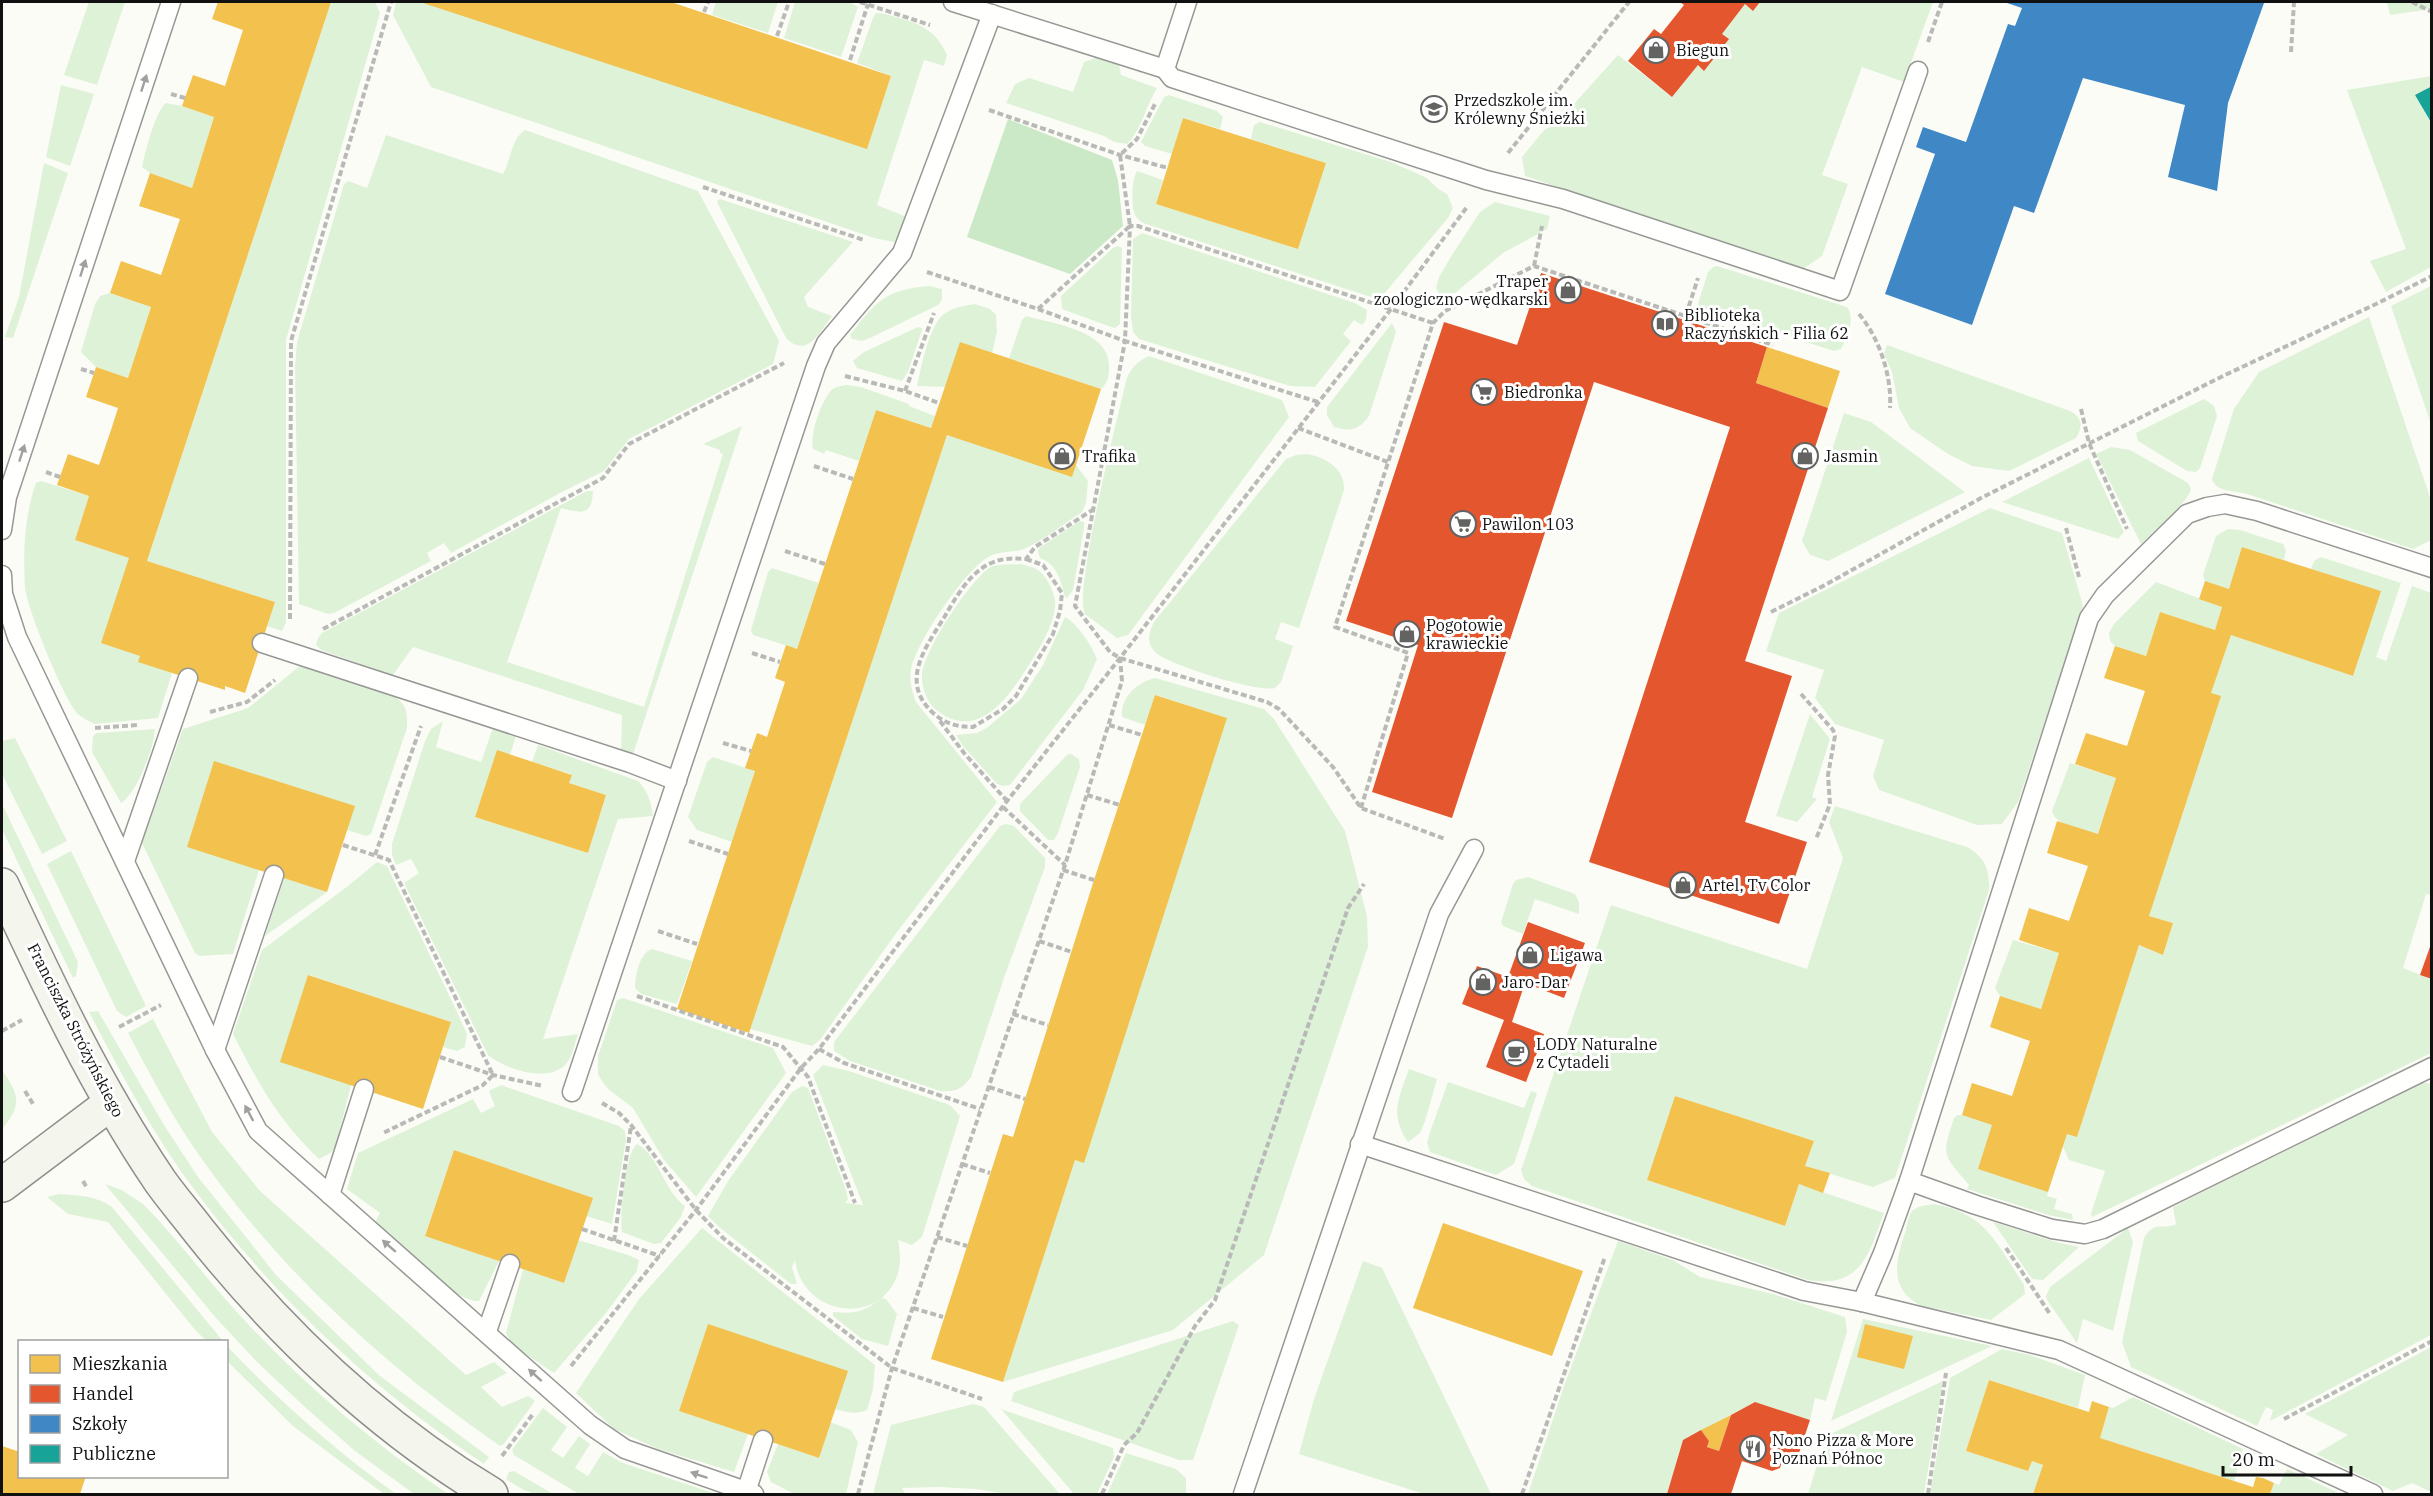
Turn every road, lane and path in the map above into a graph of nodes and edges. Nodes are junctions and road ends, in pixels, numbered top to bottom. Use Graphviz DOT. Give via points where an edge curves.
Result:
graph roads {
  1 [pos="171,2"];
  2 [pos="390,2"];
  3 [pos="708,2"];
  4 [pos="789,2"];
  5 [pos="860,2"];
  6 [pos="953,2"];
  7 [pos="1187,2"];
  8 [pos="1629,2"];
  9 [pos="1942,2"];
  10 [pos="2294,2"];
  11 [pos="2412,2"];
  12 [pos="868,4"];
  13 [pos="704,12"];
  14 [pos="2432,12"];
  15 [pos="992,14"];
  16 [pos="933,27"];
  17 [pos="777,36"];
  18 [pos="2291,52"];
  19 [pos="850,60"];
  20 [pos="1918,71"];
  21 [pos="1168,74"];
  22 [pos="964,89"];
  23 [pos="1120,155"];
  24 [pos="1168,168"];
  25 [pos="1486,180"];
  26 [pos="703,187"];
  27 [pos="1549,195"];
  28 [pos="1130,226"];
  29 [pos="864,240"];
  30 [pos="1708,249"];
  31 [pos="1534,266"];
  32 [pos="918,268"];
  33 [pos="2432,276"];
  34 [pos="1840,291"];
  35 [pos="1038,309"];
  36 [pos="1391,309"];
  37 [pos="934,313"];
  38 [pos="1686,315"];
  39 [pos="1433,323"];
  40 [pos="1125,340"];
  41 [pos="826,343"];
  42 [pos="1773,345"];
  43 [pos="840,375"];
  44 [pos="905,391"];
  45 [pos="1318,402"];
  46 [pos="939,403"];
  47 [pos="1890,408"];
  48 [pos="2081,409"];
  49 [pos="1298,428"];
  50 [pos="2089,443"];
  51 [pos="1388,462"];
  52 [pos="810,464"];
  53 [pos="853,479"];
  54 [pos="1094,509"];
  55 [pos="2,530"];
  56 [pos="2128,538"];
  57 [pos="782,549"];
  58 [pos="1026,559"];
  59 [pos="825,564"];
  60 [pos="2432,568"];
  61 [pos="2,575"];
  62 [pos="1771,612"];
  63 [pos="291,623"];
  64 [pos="321,631"];
  65 [pos="262,643"];
  66 [pos="748,652"];
  67 [pos="1120,657"];
  68 [pos="780,662"];
  69 [pos="188,678"];
  70 [pos="1801,694"];
  71 [pos="430,697"];
  72 [pos="938,718"];
  73 [pos="1108,725"];
  74 [pos="1142,735"];
  75 [pos="719,741"];
  76 [pos="751,751"];
  77 [pos="676,781"];
  78 [pos="1087,795"];
  79 [pos="1007,801"];
  80 [pos="1120,805"];
  81 [pos="1003,807"];
  82 [pos="1361,808"];
  83 [pos="1816,838"];
  84 [pos="687,840"];
  85 [pos="343,845"];
  86 [pos="1474,849"];
  87 [pos="728,854"];
  88 [pos="375,855"];
  89 [pos="124,861"];
  90 [pos="1065,865"];
  91 [pos="1063,870"];
  92 [pos="274,875"];
  93 [pos="1094,880"];
  94 [pos="1364,884"];
  95 [pos="2,885"];
  96 [pos="657,931"];
  97 [pos="1039,941"];
  98 [pos="697,944"];
  99 [pos="1072,952"];
  100 [pos="608,985"];
  101 [pos="187,991"];
  102 [pos="1013,1014"];
  103 [pos="22,1020"];
  104 [pos="1048,1025"];
  105 [pos="119,1027"];
  106 [pos="2,1031"];
  107 [pos="819,1049"];
  108 [pos="215,1050"];
  109 [pos="440,1058"];
  110 [pos="2432,1067"];
  111 [pos="801,1068"];
  112 [pos="493,1076"];
  113 [pos="989,1087"];
  114 [pos="364,1089"];
  115 [pos="25,1091"];
  116 [pos="572,1092"];
  117 [pos="1025,1099"];
  118 [pos="111,1103"];
  119 [pos="33,1104"];
  120 [pos="980,1109"];
  121 [pos="631,1125"];
  122 [pos="1360,1144"];
  123 [pos="345,1151"];
  124 [pos="963,1164"];
  125 [pos="990,1173"];
  126 [pos="1909,1181"];
  127 [pos="83,1182"];
  128 [pos="2,1185"];
  129 [pos="87,1188"];
  130 [pos="330,1195"];
  131 [pos="855,1203"];
  132 [pos="1976,1205"];
  133 [pos="696,1210"];
  134 [pos="1615,1228"];
  135 [pos="582,1229"];
  136 [pos="937,1237"];
  137 [pos="614,1241"];
  138 [pos="967,1246"];
  139 [pos="660,1256"];
  140 [pos="510,1264"];
  141 [pos="1862,1302"];
  142 [pos="913,1308"];
  143 [pos="944,1317"];
  144 [pos="487,1332"];
  145 [pos="2432,1341"];
  146 [pos="2059,1350"];
  147 [pos="892,1368"];
  148 [pos="1946,1373"];
  149 [pos="551,1390"];
  150 [pos="982,1399"];
  151 [pos="2253,1439"];
  152 [pos="764,1440"];
  153 [pos="502,1456"];
  154 [pos="750,1493"];
  155 [pos="491,1494"];
  156 [pos="858,1494"];
  157 [pos="1102,1494"];
  158 [pos="1243,1494"];
  159 [pos="1522,1494"];
  160 [pos="1928,1494"];
  161 [pos="2373,1494"];
  55 -- 1 [label="lane, one-way" via="7,497"];
  2 -- 63 [label="path" via="291,341"];
  3 -- 13 [label="path"];
  4 -- 17 [label="path"];
  5 -- 12 [label="path"];
  6 -- 15 [label="lane"];
  7 -- 21 [label="lane"];
  8 -- 25 [label="path"];
  9 -- 20 [label="path"];
  10 -- 18 [label="path"];
  11 -- 14 [label="path"];
  12 -- 16 [label="path"];
  12 -- 19 [label="path"];
  15 -- 21 [label="lane"];
  15 -- 22 [label="lane"];
  20 -- 34 [label="lane"];
  21 -- 23 [label="path" via="1137,139"];
  21 -- 25 [label="lane"];
  22 -- 23 [label="path" via="975,105"];
  22 -- 41 [label="lane" via="902,253"];
  23 -- 24 [label="path"];
  23 -- 28 [label="path"];
  25 -- 27 [label="lane"];
  25 -- 36 [label="path"];
  26 -- 29 [label="path"];
  27 -- 30 [label="lane"];
  27 -- 31 [label="path"];
  28 -- 35 [label="path"];
  28 -- 36 [label="path"];
  28 -- 40 [label="path"];
  30 -- 34 [label="lane"];
  30 -- 38 [label="path"];
  31 -- 38 [label="path"];
  31 -- 39 [label="path" via="1445,311"];
  32 -- 35 [label="path"];
  33 -- 50 [label="path"];
  34 -- 47 [label="path" via="1875,338 1891,390"];
  35 -- 40 [label="path"];
  36 -- 39 [label="path"];
  36 -- 45 [label="path"];
  37 -- 44 [label="path"];
  38 -- 42 [label="path"];
  39 -- 51 [label="path"];
  40 -- 45 [label="path"];
  40 -- 54 [label="path"];
  41 -- 64 [label="path" via="629,444 603,478"];
  41 -- 77 [label="lane"];
  43 -- 44 [label="path"];
  44 -- 46 [label="path"];
  45 -- 49 [label="path"];
  48 -- 50 [label="path"];
  49 -- 51 [label="path"];
  49 -- 67 [label="path"];
  50 -- 56 [label="path"];
  50 -- 62 [label="path"];
  51 -- 82 [label="path" via="1335,627 1408,653"];
  52 -- 53 [label="path"];
  54 -- 58 [label="path" via="1035,547"];
  54 -- 67 [label="path" via="1075,606 1110,652"];
  57 -- 59 [label="path"];
  58 -- 72 [label="path" via="1000,560 978,572 956,598 924,652 916,688 922,702"];
  58 -- 72 [label="path" via="1043,565 1062,593 1053,634 1036,666 1016,696 973,728"];
  60 -- 126 [label="lane" via="2225,504 2187,514 2105,595 2089,618"];
  61 -- 89 [label="lane" via="3,594 17,637"];
  65 -- 71 [label="lane"];
  66 -- 68 [label="path"];
  67 -- 73 [label="path" via="1122,681"];
  67 -- 79 [label="path"];
  67 -- 82 [label="path" via="1279,709 1333,767"];
  69 -- 89 [label="lane"];
  70 -- 83 [label="path" via="1835,736 1828,775 1830,804"];
  71 -- 77 [label="lane"];
  71 -- 88 [label="path"];
  72 -- 79 [label="path"];
  73 -- 74 [label="path"];
  73 -- 78 [label="path"];
  75 -- 76 [label="path"];
  77 -- 100 [label="lane"];
  78 -- 80 [label="path"];
  78 -- 90 [label="path"];
  79 -- 81 [label="path"];
  81 -- 90 [label="path"];
  81 -- 107 [label="path"];
  82 -- 86 [label="path"];
  84 -- 87 [label="path"];
  85 -- 88 [label="path"];
  86 -- 122 [label="lane" via="1439,914"];
  88 -- 112 [label="path" via="389,860"];
  89 -- 101 [label="lane"];
  90 -- 91 [label="path"];
  91 -- 93 [label="path"];
  91 -- 97 [label="path"];
  92 -- 108 [label="lane"];
  94 -- 157 [label="path" via="1348,908 1215,1300 1195,1326 1137,1433 1124,1445"];
  95 -- 118 [label="street, Franciszka Stróżyńskiego"];
  96 -- 98 [label="path"];
  97 -- 99 [label="path"];
  97 -- 102 [label="path"];
  100 -- 111 [label="path" via="783,1047"];
  100 -- 116 [label="lane"];
  101 -- 105 [label="path"];
  101 -- 108 [label="lane"];
  102 -- 104 [label="path"];
  102 -- 113 [label="path"];
  103 -- 106 [label="path"];
  107 -- 111 [label="path"];
  107 -- 120 [label="path" via="844,1063"];
  130 -- 108 [label="lane, one-way" via="258,1131"];
  109 -- 112 [label="path"];
  110 -- 132 [label="lane" via="2103,1229 2085,1234 2052,1229"];
  111 -- 131 [label="path" via="808,1077"];
  111 -- 133 [label="path"];
  112 -- 116 [label="path"];
  112 -- 123 [label="path" via="442,1106"];
  113 -- 117 [label="path"];
  113 -- 120 [label="path"];
  114 -- 123 [label="lane"];
  115 -- 119 [label="path"];
  116 -- 121 [label="path" via="619,1113"];
  118 -- 128 [label="street"];
  118 -- 155 [label="street, Franciszka Stróżyńskiego" via="161,1183 231,1271 302,1346 421,1448"];
  120 -- 124 [label="path"];
  121 -- 133 [label="path"];
  121 -- 137 [label="path"];
  122 -- 134 [label="lane"];
  122 -- 158 [label="lane"];
  123 -- 130 [label="lane"];
  124 -- 125 [label="path"];
  124 -- 136 [label="path"];
  126 -- 132 [label="lane"];
  126 -- 141 [label="lane"];
  127 -- 129 [label="path"];
  144 -- 130 [label="lane, one-way"];
  132 -- 146 [label="path" via="2062,1333"];
  133 -- 139 [label="path"];
  133 -- 147 [label="path" via="723,1238"];
  134 -- 141 [label="lane" via="1804,1291"];
  134 -- 159 [label="path"];
  135 -- 137 [label="path"];
  136 -- 138 [label="path"];
  136 -- 142 [label="path"];
  137 -- 139 [label="path"];
  139 -- 149 [label="path"];
  140 -- 144 [label="lane"];
  141 -- 146 [label="lane"];
  142 -- 143 [label="path"];
  142 -- 147 [label="path"];
  149 -- 144 [label="lane, one-way"];
  145 -- 151 [label="path" via="2269,1426"];
  146 -- 151 [label="lane"];
  147 -- 150 [label="path"];
  147 -- 156 [label="path"];
  148 -- 160 [label="path"];
  149 -- 153 [label="path"];
  154 -- 149 [label="lane, one-way" via="625,1449 590,1425"];
  151 -- 161 [label="lane"];
  152 -- 154 [label="lane"];
}
